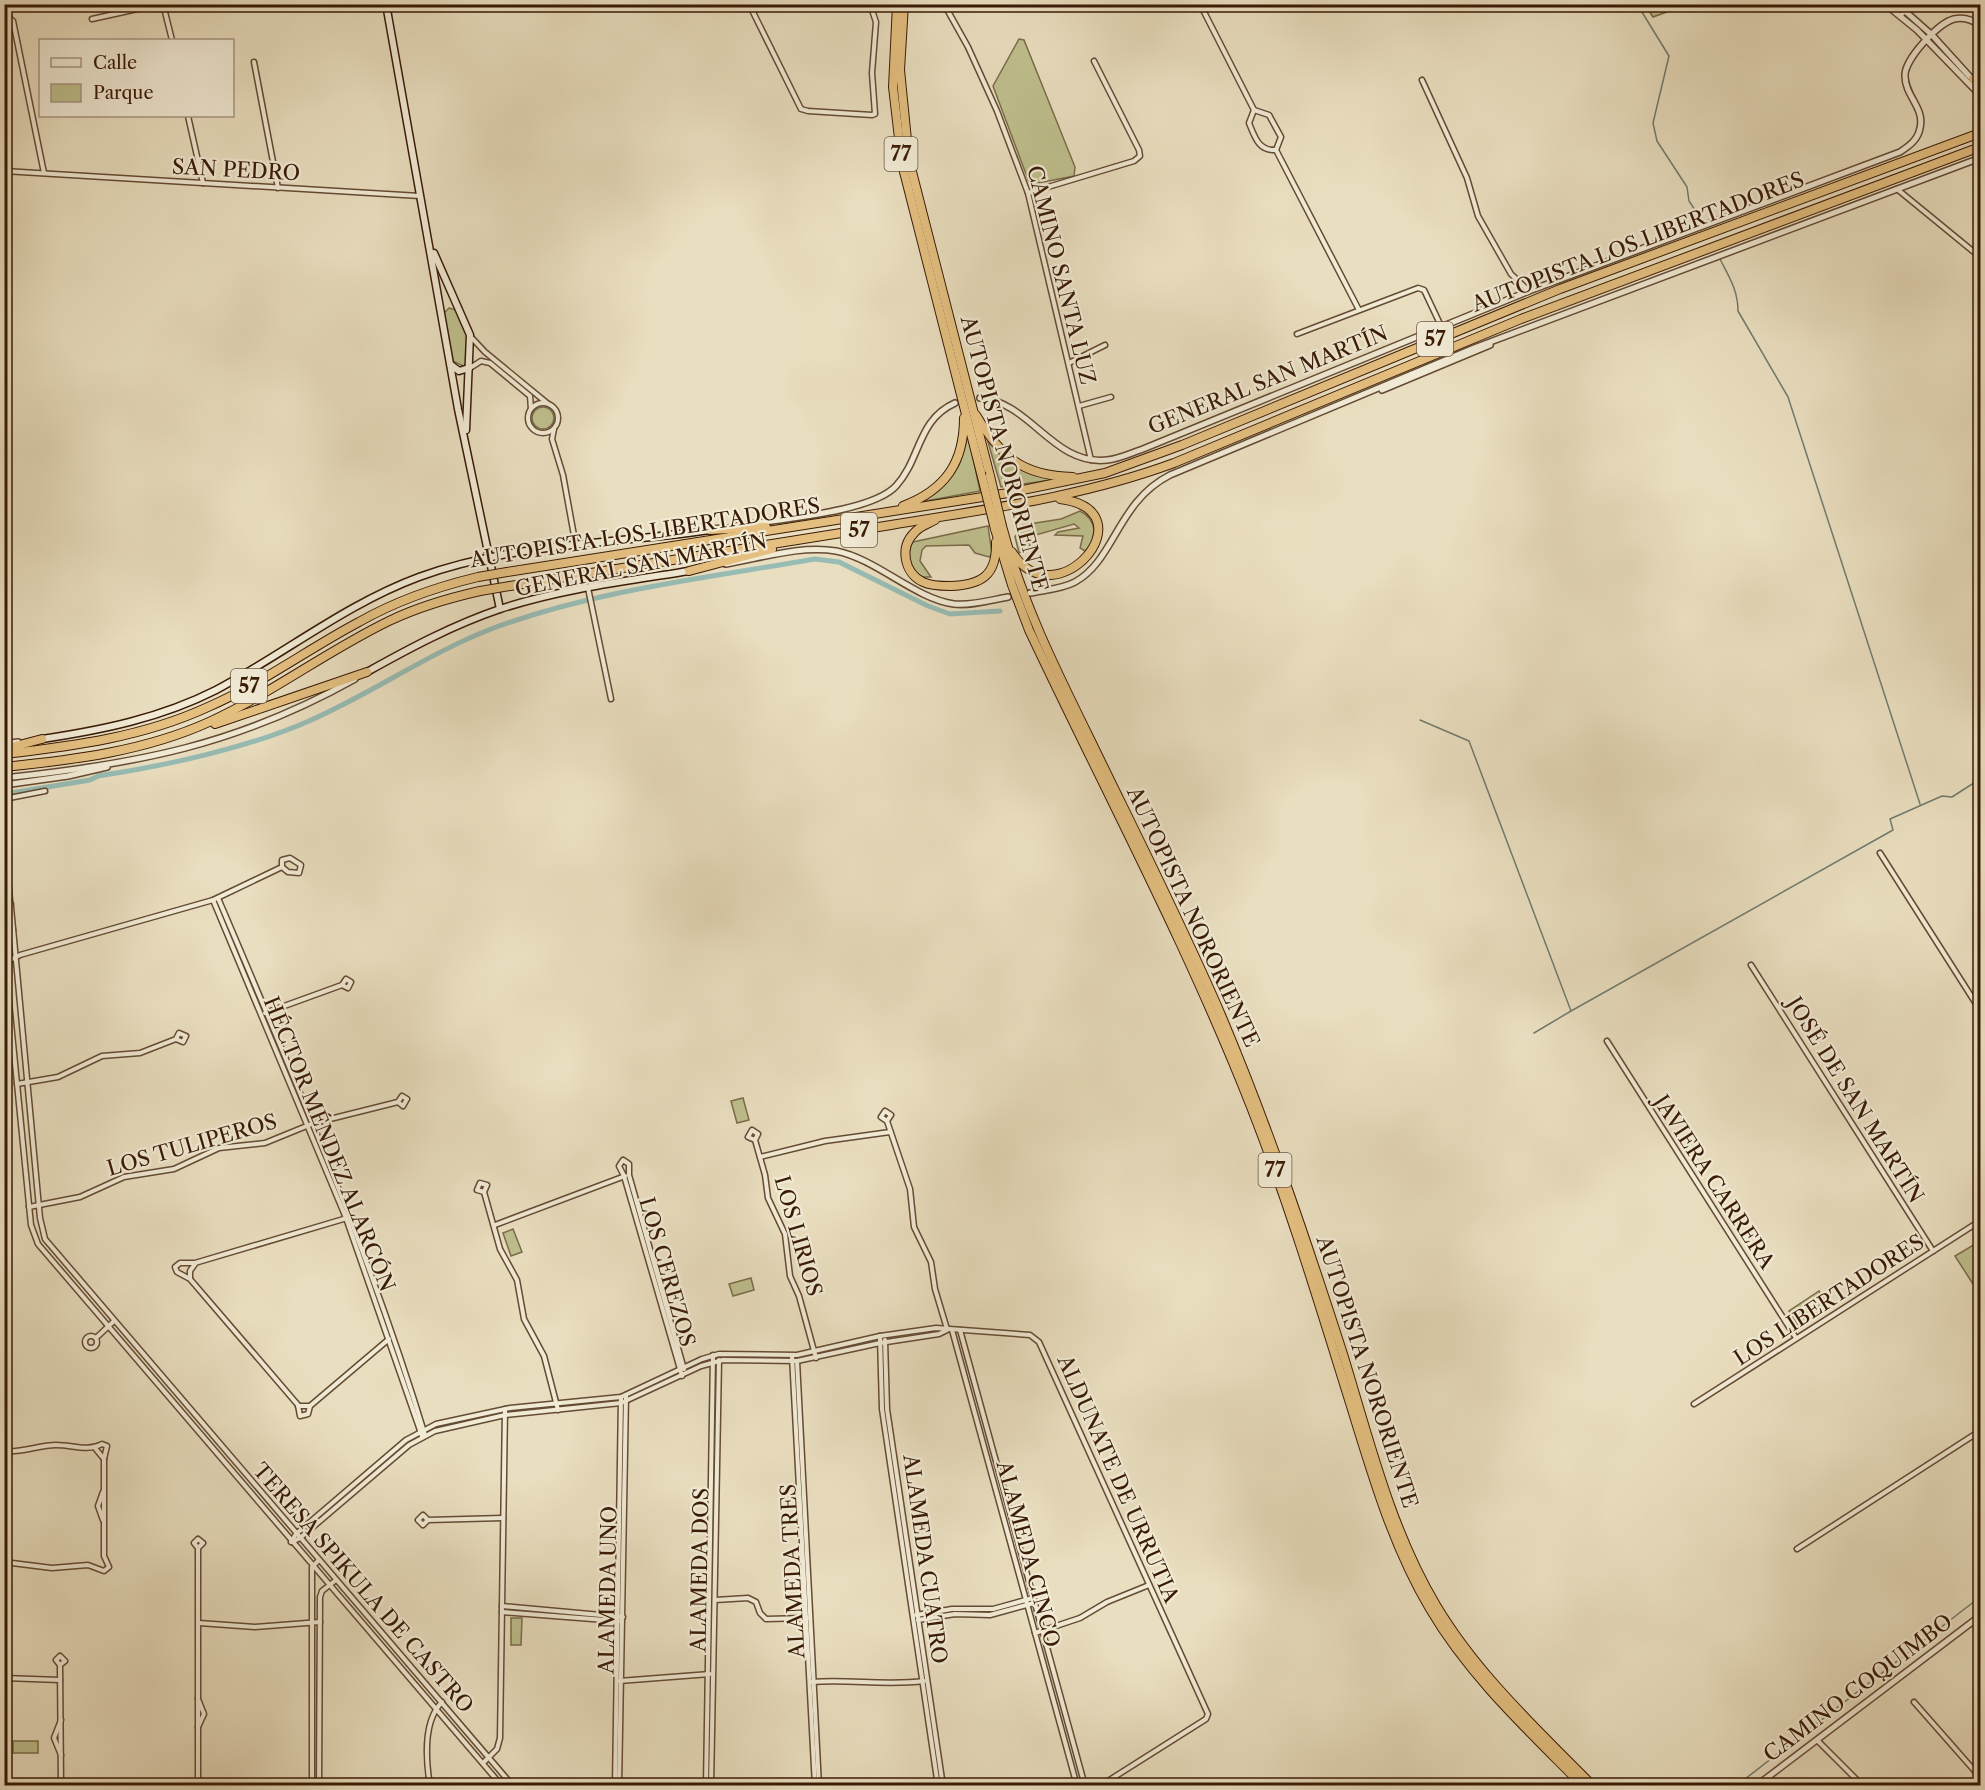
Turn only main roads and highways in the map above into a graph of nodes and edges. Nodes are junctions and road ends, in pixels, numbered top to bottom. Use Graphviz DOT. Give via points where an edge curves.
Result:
graph roads {
  1 [pos="386,4"];
  2 [pos="897,4"];
  3 [pos="904,4"];
  4 [pos="1980,133"];
  5 [pos="1980,147"];
  6 [pos="429,240"];
  7 [pos="459,309"];
  8 [pos="442,313"];
  9 [pos="451,364"];
  10 [pos="469,368"];
  11 [pos="958,399"];
  12 [pos="972,406"];
  13 [pos="466,437"];
  14 [pos="1089,477"];
  15 [pos="1053,498"];
  16 [pos="884,512"];
  17 [pos="943,516"];
  18 [pos="800,526"];
  19 [pos="999,527"];
  20 [pos="710,530"];
  21 [pos="799,540"];
  22 [pos="1006,541"];
  23 [pos="491,559"];
  24 [pos="689,571"];
  25 [pos="500,609"];
  26 [pos="367,672"];
  27 [pos="182,733"];
  28 [pos="42,739"];
  29 [pos="4,749"];
  30 [pos="4,754"];
  31 [pos="4,767"];
  32 [pos="1582,1785"];
  33 [pos="1593,1785"];
  1 -- 6 [label="main road"];
  2 -- 11 [label="highway, AUTOPISTA NORORIENTE / 77" via="893,87 900,149"];
  3 -- 12 [label="highway, AUTOPISTA NORORIENTE / 77" via="900,70 909,160"];
  4 -- 14 [label="highway, AUTOPISTA LOS LIBERTADORES / 57" via="1504,311 1171,450"];
  5 -- 15 [label="highway, AUTOPISTA LOS LIBERTADORES / 57" via="1503,326 1174,463"];
  6 -- 7 [label="main road"];
  6 -- 8 [label="main road"];
  7 -- 8 [label="main road" via="449,306"];
  7 -- 10 [label="main road" via="470,335"];
  8 -- 9 [label="main road"];
  9 -- 10 [label="main road" via="459,371"];
  9 -- 13 [label="main road"];
  10 -- 13 [label="main road"];
  11 -- 16 [label="highway" via="963,435 952,472 928,495"];
  11 -- 19 [label="highway, AUTOPISTA NORORIENTE / 77, bridge"];
  12 -- 14 [label="highway" via="996,446 1018,465 1053,476"];
  12 -- 19 [label="highway, AUTOPISTA NORORIENTE / 77, bridge"];
  13 -- 23 [label="main road"];
  14 -- 16 [label="highway, AUTOPISTA LOS LIBERTADORES / 57"];
  15 -- 17 [label="highway, AUTOPISTA LOS LIBERTADORES / 57"];
  15 -- 22 [label="highway" via="1078,503 1094,516 1099,536 1090,555 1058,573 1040,575 1022,566"];
  16 -- 18 [label="highway, AUTOPISTA LOS LIBERTADORES / 57"];
  17 -- 19 [label="highway" via="916,531 906,547 909,569 929,585 969,584 986,576 995,559"];
  17 -- 21 [label="highway, AUTOPISTA LOS LIBERTADORES / 57"];
  18 -- 20 [label="highway"];
  18 -- 30 [label="highway, AUTOPISTA LOS LIBERTADORES / 57, bridge" via="507,572 441,587 391,606 230,697 175,721 103,740"];
  19 -- 22 [label="highway, AUTOPISTA NORORIENTE / 77"];
  19 -- 32 [label="highway, AUTOPISTA NORORIENTE / 77" via="1012,585 1029,630 1179,940 1243,1086 1283,1193 1380,1497 1406,1564 1435,1617 1471,1668"];
  20 -- 23 [label="main road, GENERAL SAN MARTÍN" via="576,544"];
  21 -- 24 [label="highway"];
  21 -- 27 [label="highway, AUTOPISTA LOS LIBERTADORES / 57, bridge" via="480,591 429,605 390,621 236,708"];
  22 -- 33 [label="highway, AUTOPISTA NORORIENTE / 77" via="1041,639 1188,941 1245,1073 1294,1202 1388,1498 1412,1558 1436,1605 1477,1664"];
  23 -- 25 [label="main road"];
  23 -- 28 [label="main road, GENERAL SAN MARTÍN" via="442,569 401,585 182,705 116,726"];
  24 -- 25 [label="main road, GENERAL SAN MARTÍN" via="588,588"];
  25 -- 26 [label="main road, GENERAL SAN MARTÍN" via="448,629"];
  26 -- 27 [label="highway"];
  27 -- 31 [label="highway, AUTOPISTA LOS LIBERTADORES / 57" via="113,752"];
  28 -- 29 [label="highway"];
}
